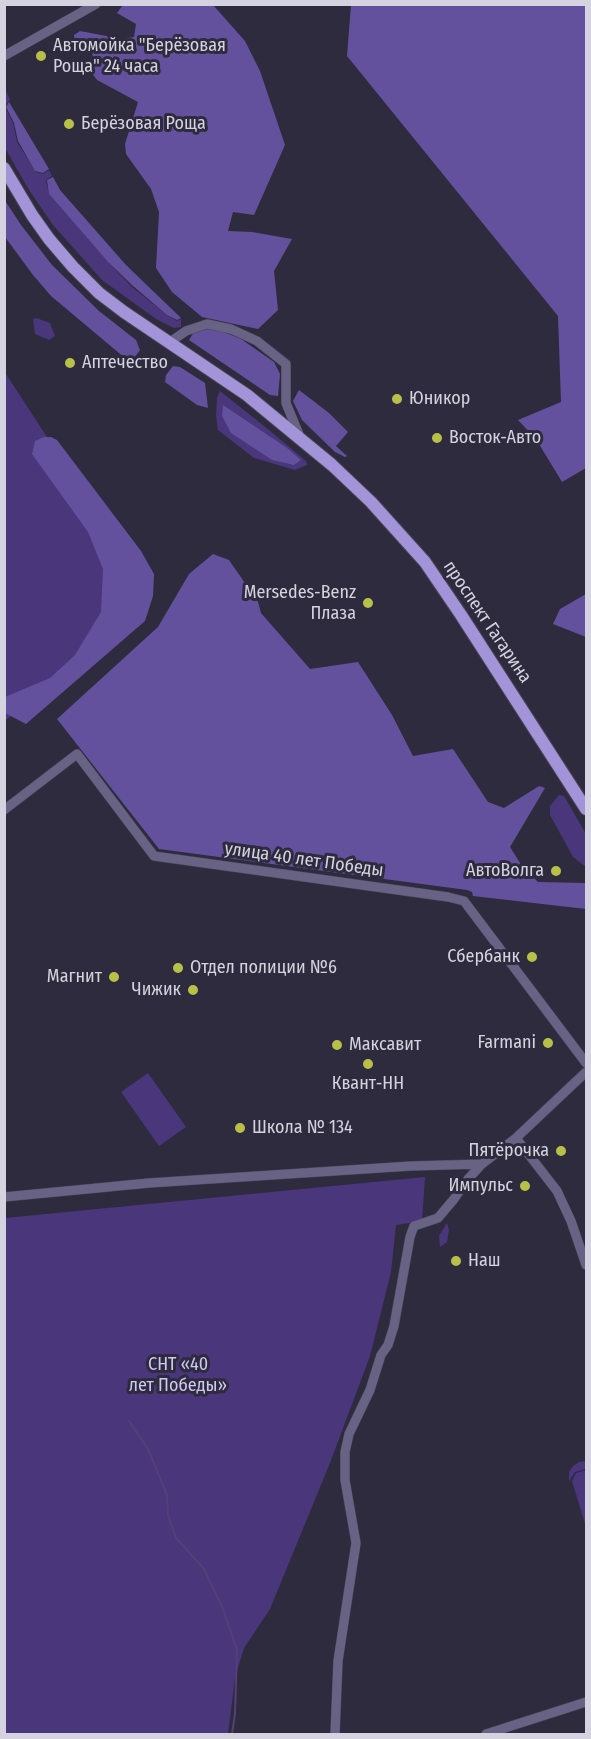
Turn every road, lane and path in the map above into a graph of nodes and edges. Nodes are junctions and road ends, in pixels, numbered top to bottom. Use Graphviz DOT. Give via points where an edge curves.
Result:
graph roads {
  1 [pos="96,4"];
  2 [pos="4,56"];
  3 [pos="4,168"];
  4 [pos="170,342"];
  5 [pos="301,439"];
  6 [pos="586,809"];
  7 [pos="4,810"];
  8 [pos="586,1064"];
  9 [pos="586,1072"];
  10 [pos="516,1138"];
  11 [pos="482,1164"];
  12 [pos="4,1197"];
  13 [pos="586,1265"];
  14 [pos="586,1701"];
  15 [pos="498,1732"];
  16 [pos="334,1734"];
  17 [pos="486,1734"];
  1 -- 2 [label="street"];
  3 -- 4 [label="main road, проспект Гагарина" via="32,214 73,267 124,312"];
  4 -- 5 [label="main road, проспект Гагарина" via="247,395"];
  4 -- 5 [label="street" via="207,324 257,341 286,363 286,403"];
  5 -- 6 [label="main road, проспект Гагарина" via="371,502 425,562"];
  7 -- 8 [label="street, улица 40 лет Победы" via="77,754 154,856 464,901"];
  9 -- 10 [label="street"];
  10 -- 11 [label="street"];
  10 -- 13 [label="street" via="557,1191 572,1221"];
  11 -- 12 [label="street" via="173,1182"];
  11 -- 16 [label="street" via="438,1218 414,1226 394,1326 349,1434 345,1480 356,1543 338,1661"];
  14 -- 15 [label="street"];
  15 -- 17 [label="street"];
}
